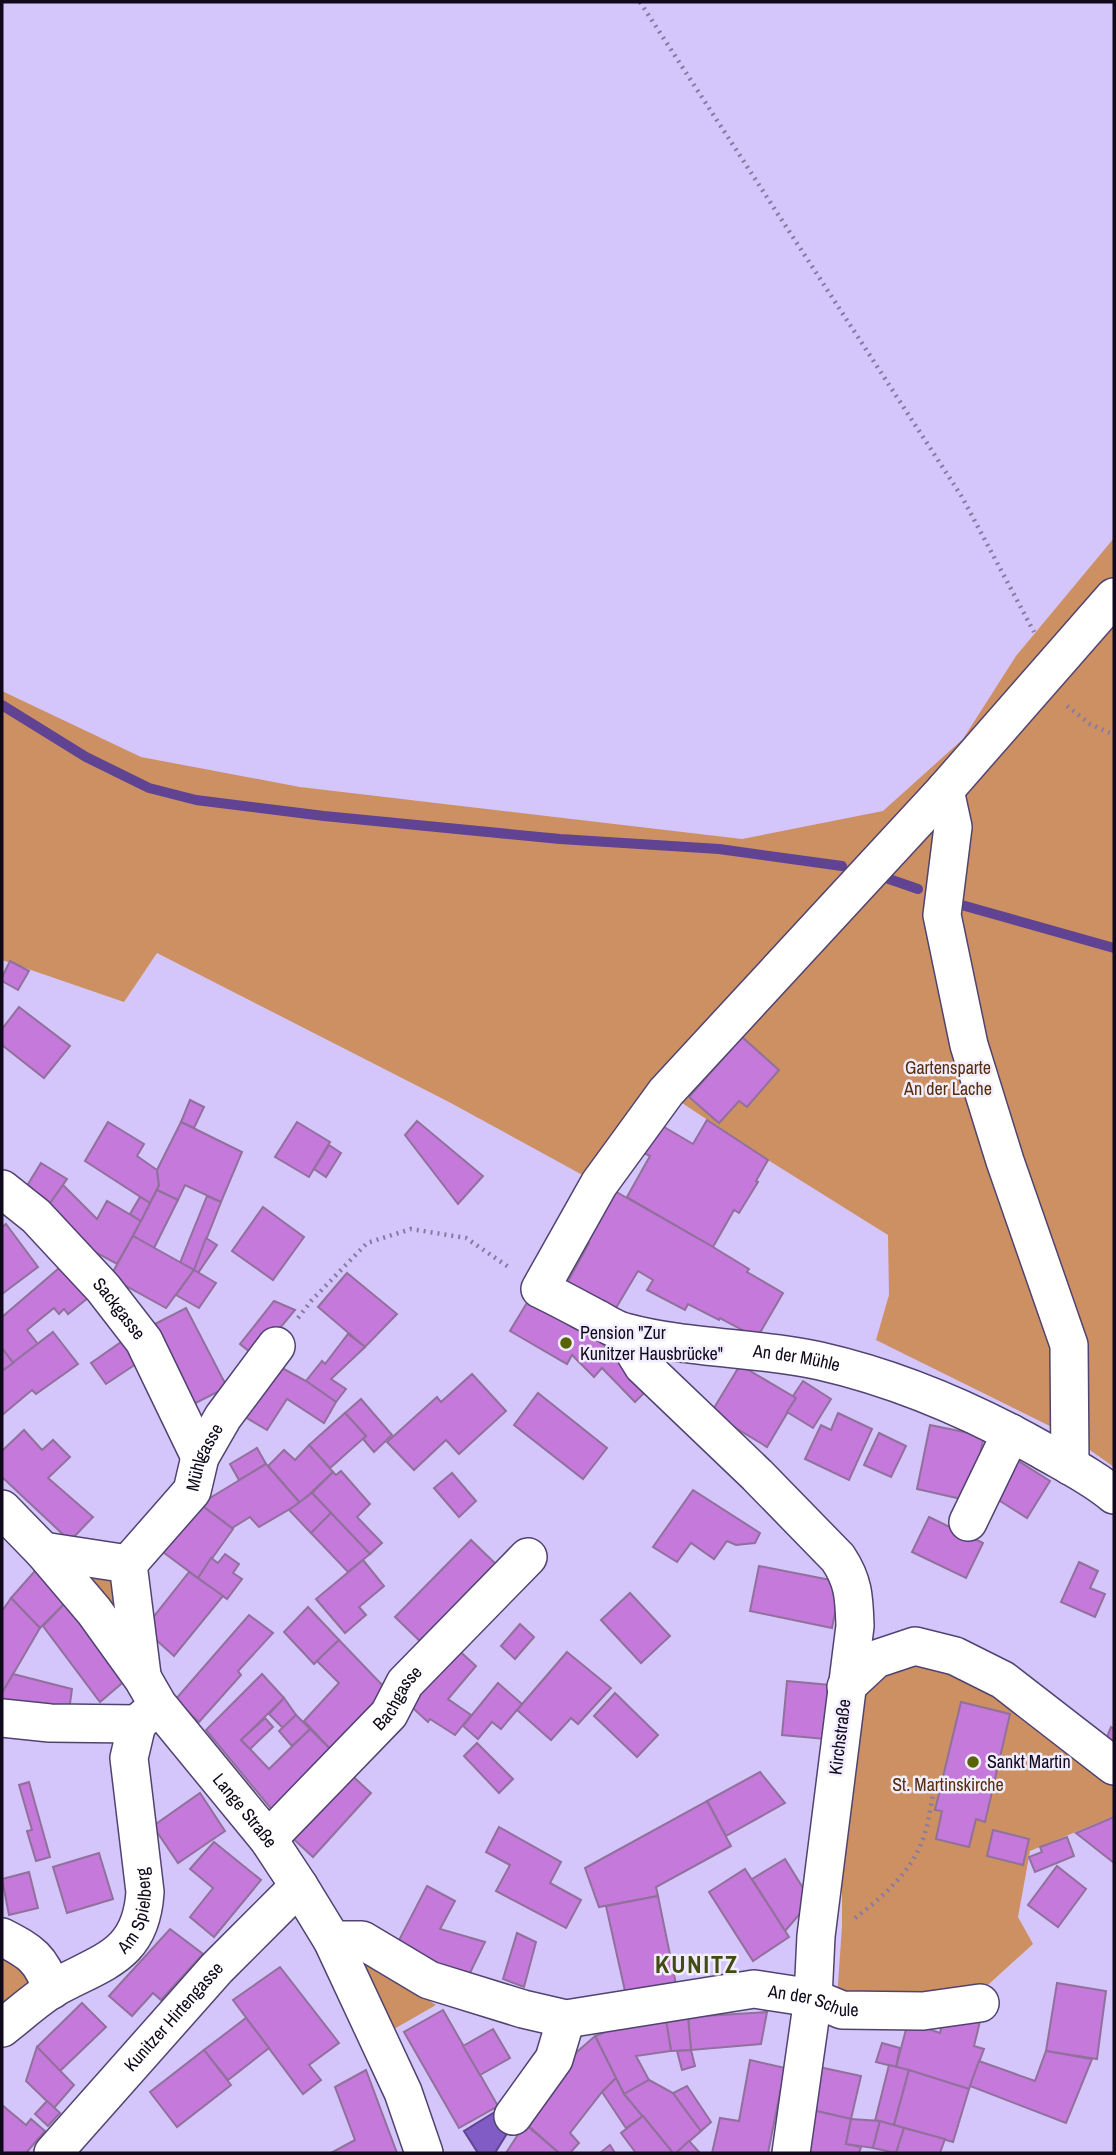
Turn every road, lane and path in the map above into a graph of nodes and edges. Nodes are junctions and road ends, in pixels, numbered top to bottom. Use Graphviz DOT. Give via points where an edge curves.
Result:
graph roads {
  1 [pos="640,2"];
  2 [pos="1114,597"];
  3 [pos="1048,673"];
  4 [pos="1114,735"];
  5 [pos="945,790"];
  6 [pos="2,1189"];
  7 [pos="540,1289"];
  8 [pos="622,1332"];
  9 [pos="276,1346"];
  10 [pos="1011,1433"];
  11 [pos="200,1457"];
  12 [pos="1070,1466"];
  13 [pos="1114,1495"];
  14 [pos="2,1508"];
  15 [pos="968,1522"];
  16 [pos="43,1552"];
  17 [pos="528,1556"];
  18 [pos="128,1564"];
  19 [pos="846,1687"];
  20 [pos="146,1703"];
  21 [pos="2,1718"];
  22 [pos="1114,1766"];
  23 [pos="936,1779"];
  24 [pos="268,1839"];
  25 [pos="299,1886"];
  26 [pos="816,1936"];
  27 [pos="2,1937"];
  28 [pos="332,1940"];
  29 [pos="52,1990"];
  30 [pos="813,1998"];
  31 [pos="980,2003"];
  32 [pos="566,2019"];
  33 [pos="2,2028"];
  34 [pos="513,2116"];
  35 [pos="53,2153"];
  36 [pos="424,2153"];
  37 [pos="791,2153"];
  1 -- 3 [label="path" via="962,497 1030,626"];
  2 -- 3 [label="street"];
  3 -- 4 [label="path" via="1053,695 1090,724"];
  3 -- 5 [label="street"];
  5 -- 7 [label="street" via="666,1093 599,1184"];
  5 -- 12 [label="street" via="953,827 942,915 969,1045 1069,1345"];
  6 -- 11 [label="street, Sackgasse" via="36,1216 103,1288 144,1341"];
  7 -- 8 [label="street, An der Mühle"];
  7 -- 9 [label="path" via="466,1238 411,1229 367,1243"];
  8 -- 10 [label="street, An der Mühle" via="767,1352 871,1374 961,1408"];
  8 -- 19 [label="street" via="643,1366 838,1558 855,1599"];
  9 -- 11 [label="street, Mühlgasse" via="223,1417"];
  10 -- 12 [label="street, An der Mühle"];
  10 -- 15 [label="street"];
  11 -- 18 [label="street, Mühlgasse" via="192,1491"];
  12 -- 13 [label="street, An der Mühle"];
  14 -- 16 [label="street, Lange Straße"];
  16 -- 18 [label="street"];
  16 -- 20 [label="street, Lange Straße" via="94,1611"];
  17 -- 24 [label="street, Bachgasse" via="405,1683 389,1714"];
  18 -- 20 [label="street"];
  19 -- 22 [label="street, Kirchstraße" via="876,1659 915,1646 955,1656 1003,1680"];
  19 -- 26 [label="street, Kirchstraße"];
  20 -- 21 [label="street" via="50,1723"];
  20 -- 24 [label="street, Lange Straße"];
  20 -- 29 [label="street, Am Spielberg" via="129,1758 145,1892 141,1920 120,1952"];
  23 -- 26 [label="path" via="925,1834 897,1881 852,1920"];
  24 -- 25 [label="street, Lange Straße"];
  25 -- 28 [label="street, Lange Straße"];
  25 -- 35 [label="street, Kunitzer Hirtengasse" via="217,1968"];
  26 -- 30 [label="street, Kirchstraße"];
  27 -- 29 [label="street" via="35,1957"];
  28 -- 32 [label="street, An der Schule" via="362,1940 429,1980"];
  28 -- 36 [label="street, Lange Straße" via="403,2092"];
  29 -- 33 [label="street, Am Spielberg"];
  30 -- 31 [label="street, An der Schule" via="842,2010 923,2011"];
  30 -- 32 [label="street, An der Schule" via="754,1989"];
  30 -- 37 [label="street, Kirchstraße"];
  32 -- 34 [label="street" via="554,2059"];
}
